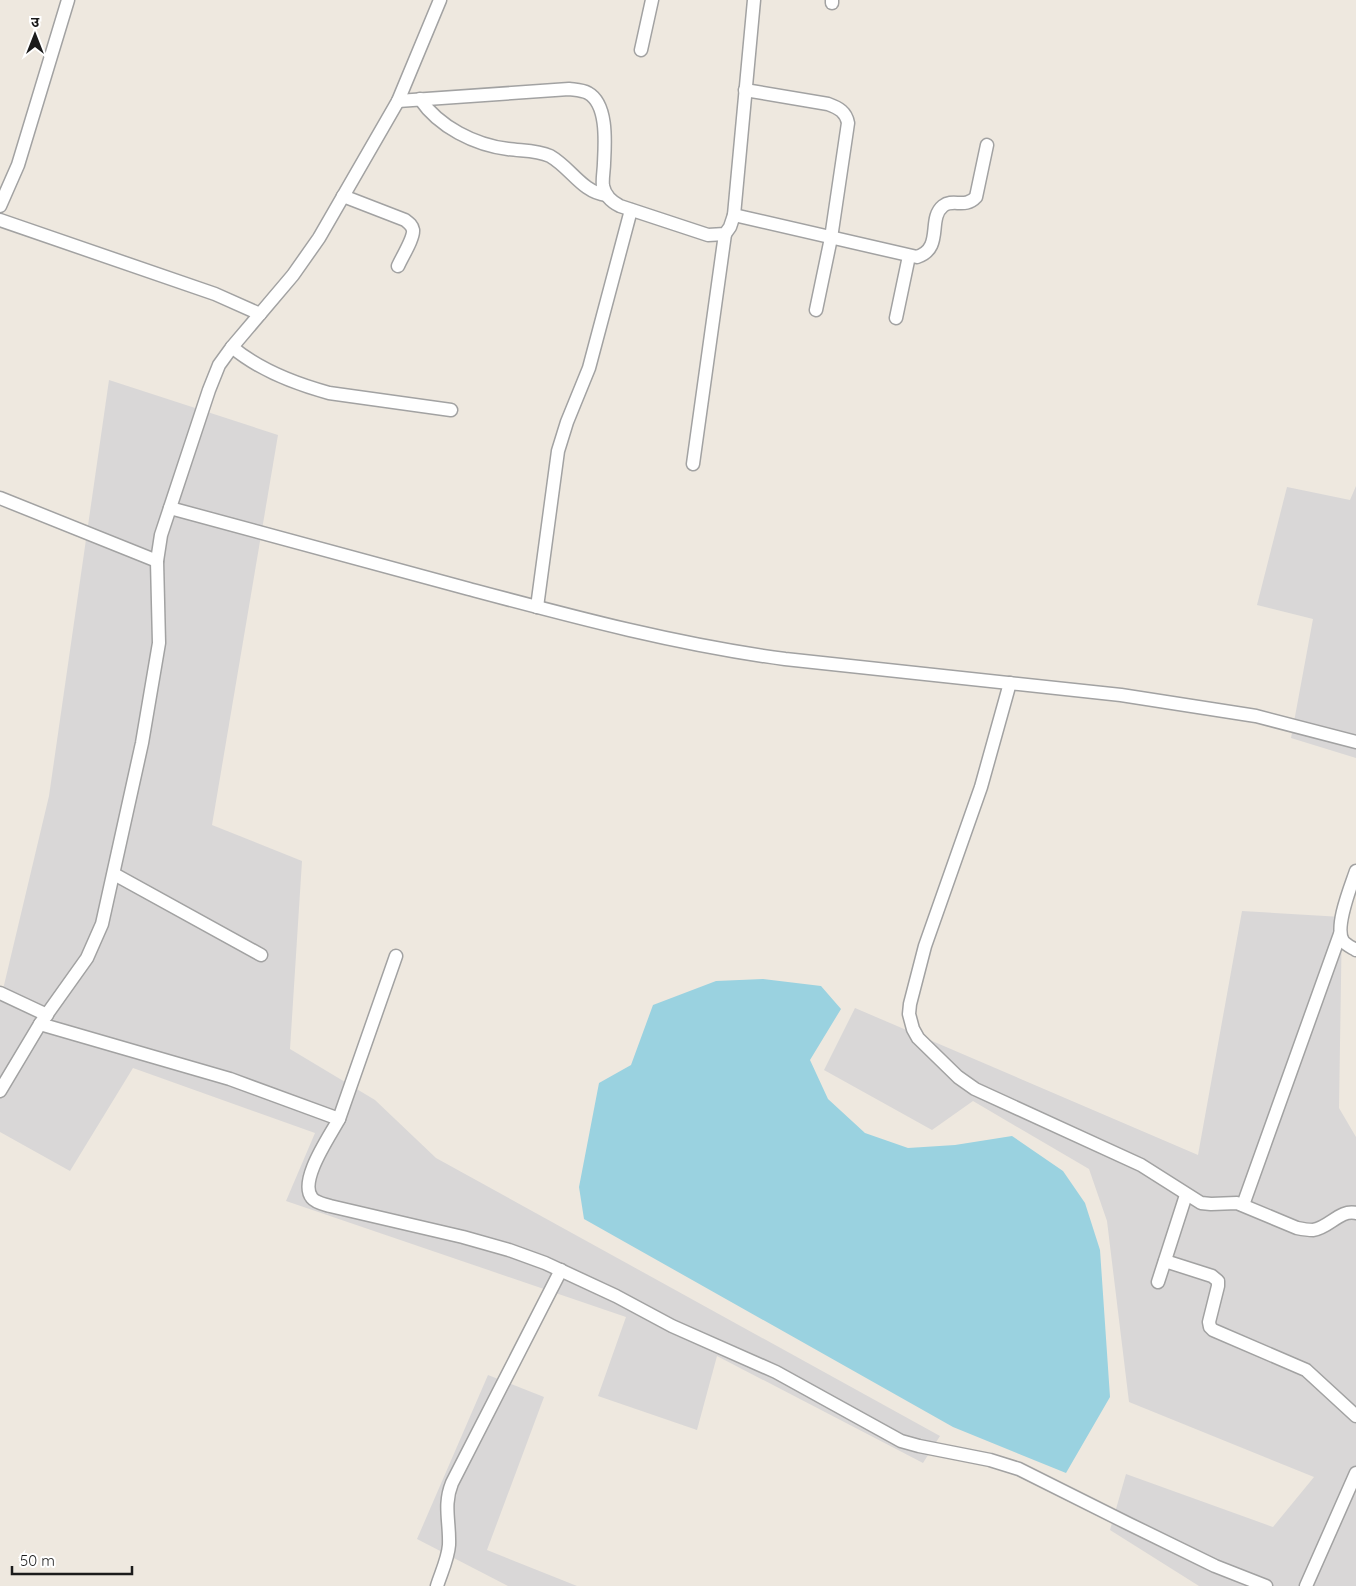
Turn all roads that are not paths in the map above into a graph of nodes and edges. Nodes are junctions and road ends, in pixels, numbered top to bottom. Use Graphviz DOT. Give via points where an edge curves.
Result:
graph roads {
  1 [pos="68,0"];
  2 [pos="440,0"];
  3 [pos="652,0"];
  4 [pos="754,0"];
  5 [pos="641,50"];
  6 [pos="746,90"];
  7 [pos="420,99"];
  8 [pos="398,101"];
  9 [pos="987,145"];
  10 [pos="606,195"];
  11 [pos="344,196"];
  12 [pos="0,206"];
  13 [pos="631,210"];
  14 [pos="734,215"];
  15 [pos="0,220"];
  16 [pos="725,234"];
  17 [pos="831,238"];
  18 [pos="909,256"];
  19 [pos="398,266"];
  20 [pos="816,310"];
  21 [pos="260,314"];
  22 [pos="896,318"];
  23 [pos="232,347"];
  24 [pos="451,410"];
  25 [pos="693,464"];
  26 [pos="0,498"];
  27 [pos="170,508"];
  28 [pos="157,561"];
  29 [pos="537,607"];
  30 [pos="1010,683"];
  31 [pos="1356,742"];
  32 [pos="1356,871"];
  33 [pos="114,874"];
  34 [pos="1340,934"];
  35 [pos="1356,950"];
  36 [pos="261,955"];
  37 [pos="396,956"];
  38 [pos="0,993"];
  39 [pos="44,1020"];
  40 [pos="0,1091"];
  41 [pos="339,1120"];
  42 [pos="1186,1195"];
  43 [pos="1243,1205"];
  44 [pos="1356,1213"];
  45 [pos="1165,1261"];
  46 [pos="561,1270"];
  47 [pos="1158,1282"];
  48 [pos="1356,1416"];
  49 [pos="1356,1473"];
  50 [pos="437,1586"];
  51 [pos="1266,1586"];
  52 [pos="1306,1586"];
  1 -- 12 [label="street" via="18,165"];
  2 -- 8 [label="street"];
  3 -- 5 [label="street"];
  4 -- 6 [label="street"];
  6 -- 14 [label="street"];
  6 -- 17 [label="street" via="828,104 839,108 846,116 848,124"];
  7 -- 8 [label="street"];
  7 -- 10 [label="street" via="431,113 457,132 493,146 548,155 590,190"];
  7 -- 10 [label="street" via="569,89 589,94 596,99 604,125 603,186"];
  8 -- 11 [label="street"];
  9 -- 18 [label="street" via="976,197 972,202 949,203 941,207 931,248 926,254"];
  10 -- 13 [label="street" via="611,201"];
  11 -- 19 [label="street" via="411,224 412,234"];
  11 -- 21 [label="street" via="314,246"];
  13 -- 16 [label="street" via="708,235"];
  13 -- 29 [label="street" via="589,368 558,451"];
  14 -- 16 [label="street"];
  14 -- 17 [label="street"];
  15 -- 21 [label="street" via="215,294"];
  16 -- 25 [label="street"];
  17 -- 18 [label="street"];
  17 -- 20 [label="street"];
  18 -- 22 [label="street"];
  21 -- 23 [label="street"];
  23 -- 24 [label="street" via="254,363 310,388"];
  23 -- 27 [label="street" via="209,390"];
  26 -- 28 [label="street"];
  27 -- 28 [label="street"];
  27 -- 29 [label="street"];
  28 -- 33 [label="street" via="159,642 142,743"];
  29 -- 30 [label="street" via="624,630 743,653"];
  30 -- 31 [label="street" via="1121,694 1212,708"];
  30 -- 42 [label="street" via="981,787 925,946 910,1004 910,1022 918,1038 975,1089 1141,1165"];
  32 -- 34 [label="street" via="1341,919"];
  33 -- 36 [label="street"];
  33 -- 39 [label="street" via="102,924 86,958"];
  34 -- 35 [label="street" via="1342,940"];
  34 -- 43 [label="street"];
  37 -- 41 [label="street"];
  38 -- 39 [label="street"];
  39 -- 40 [label="street"];
  39 -- 41 [label="street" via="230,1079"];
  41 -- 46 [label="street" via="308,1180 308,1189 316,1201 500,1248"];
  42 -- 43 [label="street" via="1206,1204"];
  42 -- 45 [label="street"];
  43 -- 44 [label="street" via="1306,1230 1319,1228 1346,1213"];
  45 -- 47 [label="street"];
  45 -- 48 [label="street" via="1212,1276 1218,1281 1209,1322 1213,1330 1306,1370"];
  46 -- 50 [label="street" via="452,1483 446,1501 448,1552"];
  46 -- 51 [label="street" via="672,1326 776,1372 901,1441 1019,1468 1215,1566"];
  49 -- 52 [label="street"];
}
